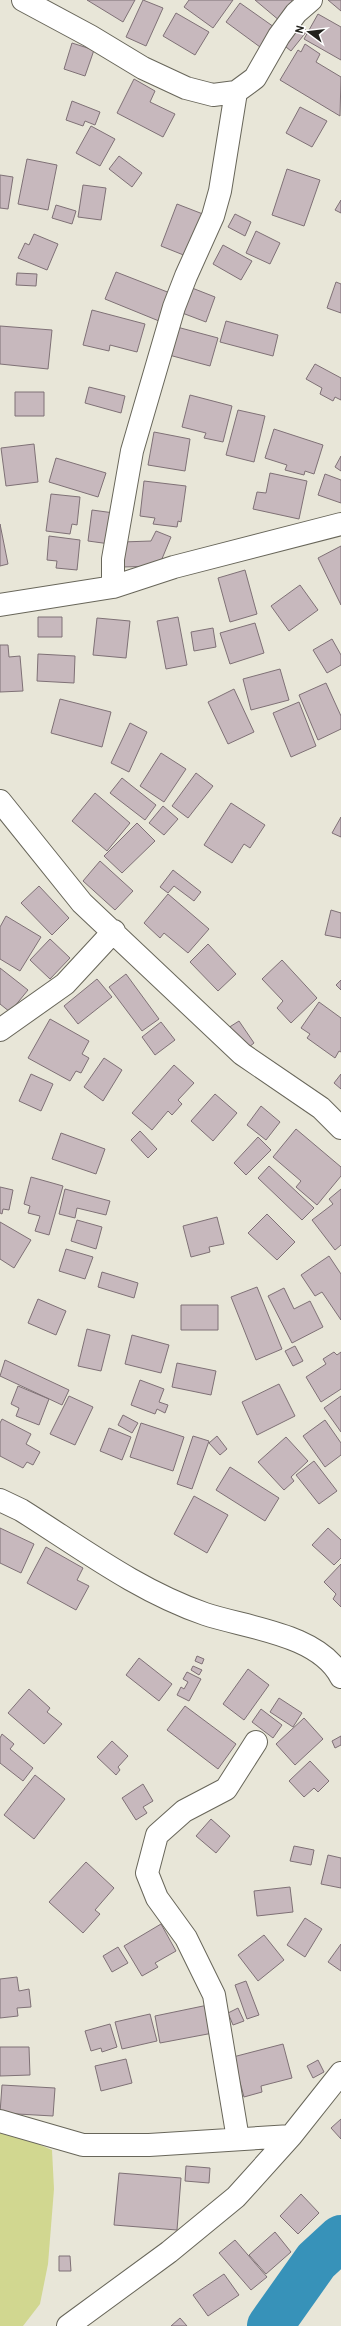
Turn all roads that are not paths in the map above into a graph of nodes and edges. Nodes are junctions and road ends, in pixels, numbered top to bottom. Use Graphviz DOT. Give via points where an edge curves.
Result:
graph roads {
  1 [pos="24,0"];
  2 [pos="310,0"];
  3 [pos="236,92"];
  4 [pos="341,524"];
  5 [pos="113,587"];
  6 [pos="0,605"];
  7 [pos="0,801"];
  8 [pos="114,932"];
  9 [pos="0,1030"];
  10 [pos="341,1128"];
  11 [pos="0,1500"];
  12 [pos="341,1677"];
  13 [pos="256,1742"];
  14 [pos="341,2073"];
  15 [pos="0,2121"];
  16 [pos="290,2136"];
  17 [pos="238,2139"];
  18 [pos="68,2326"];
  1 -- 3 [label="street" via="143,68 186,88 213,95"];
  2 -- 3 [label="street" via="296,13 279,36 256,78"];
  3 -- 5 [label="street" via="220,191 213,216 174,307 132,451 117,529"];
  4 -- 5 [label="street" via="174,567"];
  5 -- 6 [label="street"];
  7 -- 8 [label="street" via="82,903"];
  8 -- 9 [label="street" via="65,984"];
  8 -- 10 [label="street" via="242,1054 321,1108"];
  11 -- 12 [label="street" via="21,1510 141,1586 168,1600 309,1646 335,1665"];
  13 -- 17 [label="street" via="226,1789 184,1811 157,1835 147,1873 157,1898 186,1938 214,1995"];
  14 -- 16 [label="street"];
  15 -- 17 [label="street" via="83,2145 149,2145"];
  16 -- 17 [label="street"];
  16 -- 18 [label="street" via="236,2197 169,2252"];
}
